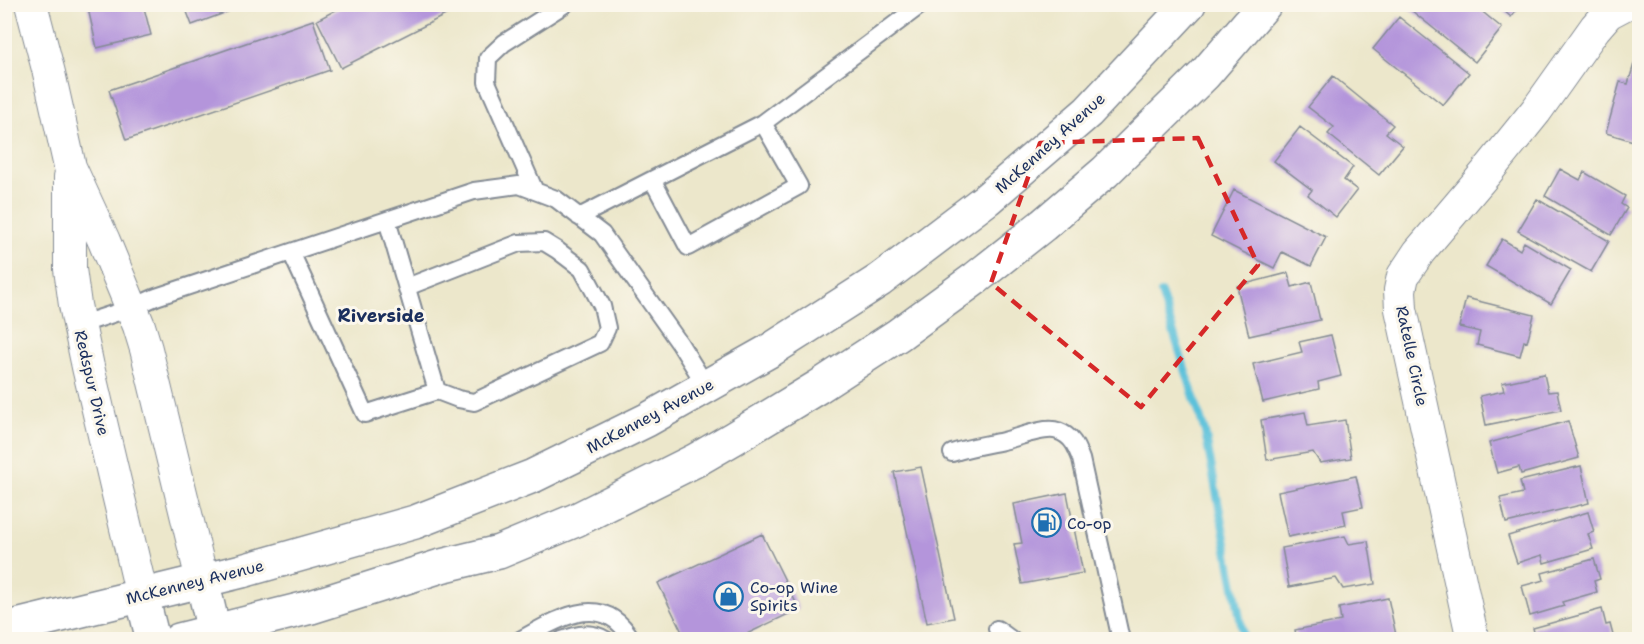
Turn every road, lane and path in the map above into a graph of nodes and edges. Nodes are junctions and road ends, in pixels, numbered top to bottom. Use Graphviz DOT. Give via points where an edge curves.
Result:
graph roads {
  1 [pos="32,4"];
  2 [pos="565,4"];
  3 [pos="922,4"];
  4 [pos="1189,4"];
  5 [pos="1265,4"];
  6 [pos="1625,4"];
  7 [pos="763,123"];
  8 [pos="70,168"];
  9 [pos="653,181"];
  10 [pos="535,191"];
  11 [pos="579,217"];
  12 [pos="387,220"];
  13 [pos="291,252"];
  14 [pos="406,287"];
  15 [pos="131,308"];
  16 [pos="79,325"];
  17 [pos="706,386"];
  18 [pos="437,391"];
  19 [pos="952,453"];
  20 [pos="202,580"];
  21 [pos="142,596"];
  22 [pos="4,629"];
  23 [pos="997,629"];
  24 [pos="215,635"];
  25 [pos="153,639"];
  26 [pos="179,639"];
  27 [pos="520,639"];
  28 [pos="562,639"];
  29 [pos="606,639"];
  30 [pos="632,639"];
  31 [pos="1012,639"];
  32 [pos="1121,639"];
  33 [pos="1473,639"];
  1 -- 8 [label="street, Redspur Drive"];
  2 -- 10 [label="lane" via="504,43 488,58 487,82"];
  3 -- 7 [label="lane"];
  4 -- 17 [label="main road, McKenney Avenue" via="1088,112 987,199 880,279 769,351"];
  5 -- 24 [label="main road" via="1204,75 1105,172 1043,225 898,335 734,438 576,520 500,552 441,566"];
  6 -- 33 [label="street, Ratelle Circle" via="1595,28 1536,111 1403,276 1401,309"];
  7 -- 9 [label="lane"];
  7 -- 9 [label="lane" via="799,186 688,247"];
  8 -- 15 [label="street, Redspur Drive"];
  8 -- 16 [label="street, Redspur Drive" via="70,269"];
  9 -- 11 [label="lane"];
  10 -- 11 [label="lane" via="556,199"];
  10 -- 12 [label="lane" via="519,185 474,191"];
  11 -- 17 [label="lane" via="602,234"];
  12 -- 13 [label="lane"];
  12 -- 14 [label="lane"];
  13 -- 15 [label="lane"];
  13 -- 18 [label="lane" via="365,414"];
  14 -- 18 [label="lane"];
  14 -- 18 [label="lane" via="519,243 544,242 582,269 602,306 607,328 600,344 474,402"];
  15 -- 16 [label="lane"];
  15 -- 20 [label="street, Redspur Drive" via="146,349"];
  16 -- 21 [label="street, Redspur Drive"];
  17 -- 20 [label="main road, McKenney Avenue" via="533,477 415,522"];
  19 -- 32 [label="lane" via="1044,431 1056,430 1069,437 1081,459"];
  20 -- 21 [label="main road, McKenney Avenue"];
  20 -- 24 [label="main road"];
  21 -- 22 [label="main road, McKenney Avenue"];
  21 -- 25 [label="main road"];
  23 -- 31 [label="lane"];
  24 -- 26 [label="main road"];
  27 -- 30 [label="lane" via="564,616 590,611 616,619"];
  28 -- 29 [label="lane" via="587,633"];
}
